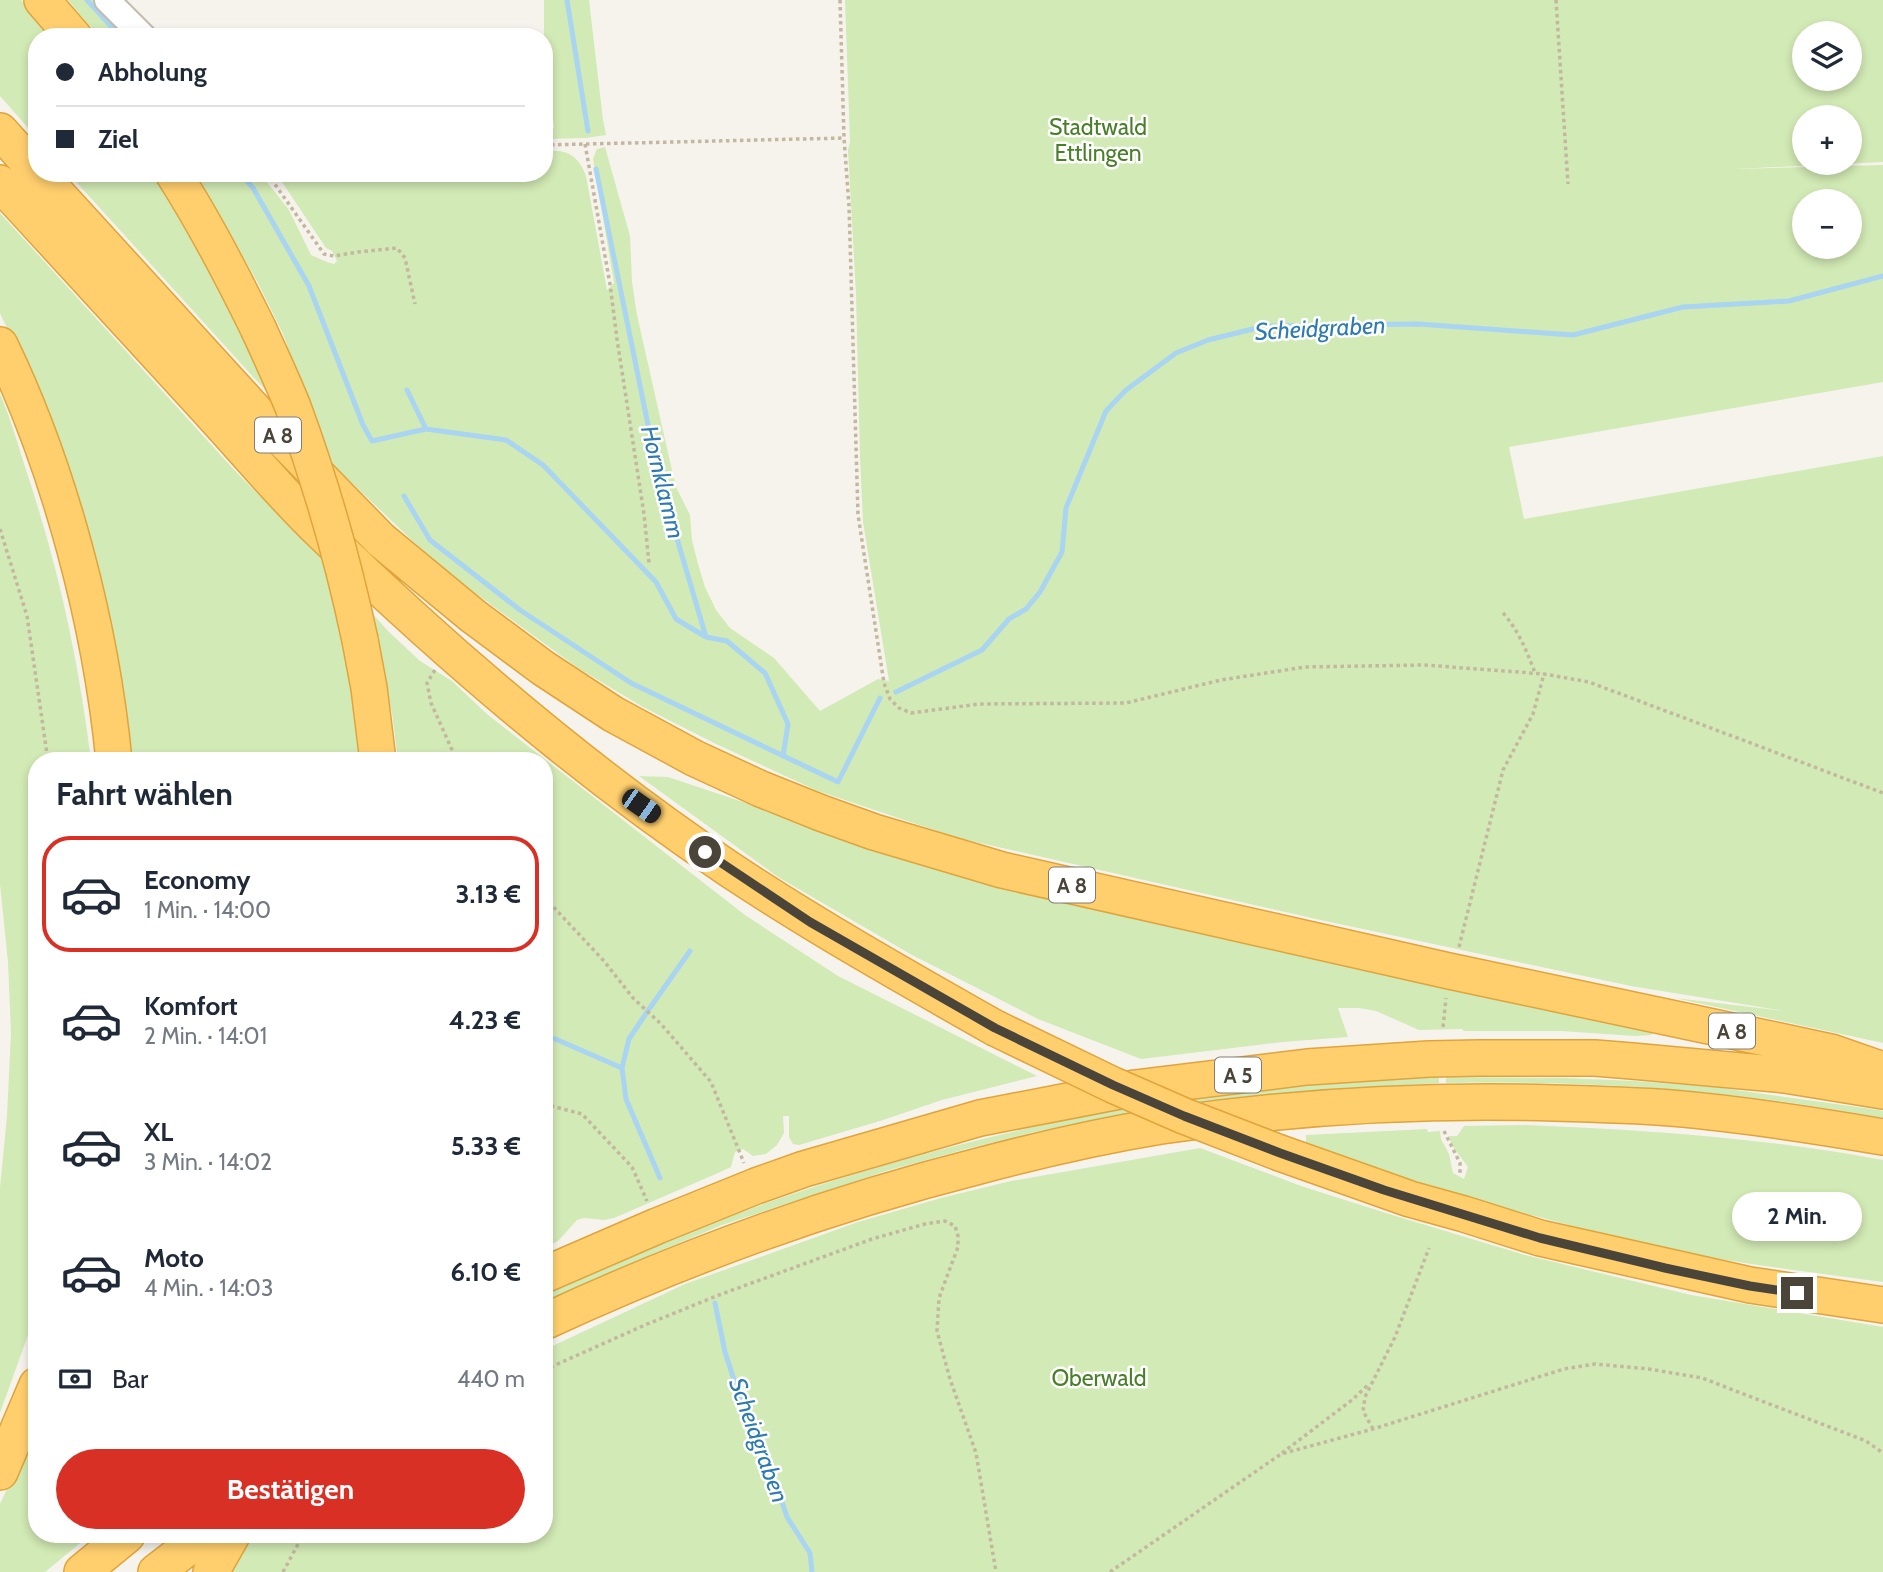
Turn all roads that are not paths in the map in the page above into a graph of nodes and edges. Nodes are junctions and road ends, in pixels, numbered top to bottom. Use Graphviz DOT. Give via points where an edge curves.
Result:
graph roads {
  1 [pos="42,0"];
  2 [pos="107,0"];
  3 [pos="66,28"];
  4 [pos="135,28"];
  5 [pos="0,131"];
  6 [pos="28,162"];
  7 [pos="46,182"];
  8 [pos="179,182"];
  9 [pos="0,183"];
  10 [pos="0,345"];
  11 [pos="113,752"];
  12 [pos="377,752"];
  13 [pos="1883,1070"];
  14 [pos="1883,1091"];
  15 [pos="1883,1137"];
  16 [pos="553,1271"];
  17 [pos="1883,1305"];
  18 [pos="553,1318"];
  19 [pos="28,1406"];
  20 [pos="0,1472"];
  21 [pos="117,1543"];
  22 [pos="194,1543"];
  23 [pos="227,1543"];
  24 [pos="82,1572"];
  25 [pos="156,1572"];
  26 [pos="211,1572"];
  1 -- 3 [label="highway"];
  2 -- 4 [label="lane"];
  5 -- 6 [label="highway, A 8"];
  7 -- 13 [label="highway, A 8" via="259,415 381,540 543,668 612,714 694,758 821,813 1002,870 1831,1052"];
  8 -- 12 [label="highway, A 8, bridge" via="258,328 313,463 346,574"];
  9 -- 17 [label="highway, A 8, bridge" via="318,530 448,650 641,806 810,922 995,1028 1184,1116 1280,1153 1540,1238 1750,1286"];
  10 -- 11 [label="highway" via="33,423 74,548 96,643"];
  14 -- 16 [label="highway, A 5" via="1785,1075 1595,1059 1429,1059 1307,1067 1135,1088 980,1118 852,1154 756,1186"];
  15 -- 18 [label="highway, A 5" via="1669,1108 1509,1102 1357,1106 1161,1126 1025,1154 822,1210 682,1262"];
  19 -- 20 [label="highway"];
  21 -- 24 [label="highway"];
  22 -- 25 [label="highway"];
  23 -- 26 [label="highway"];
}
